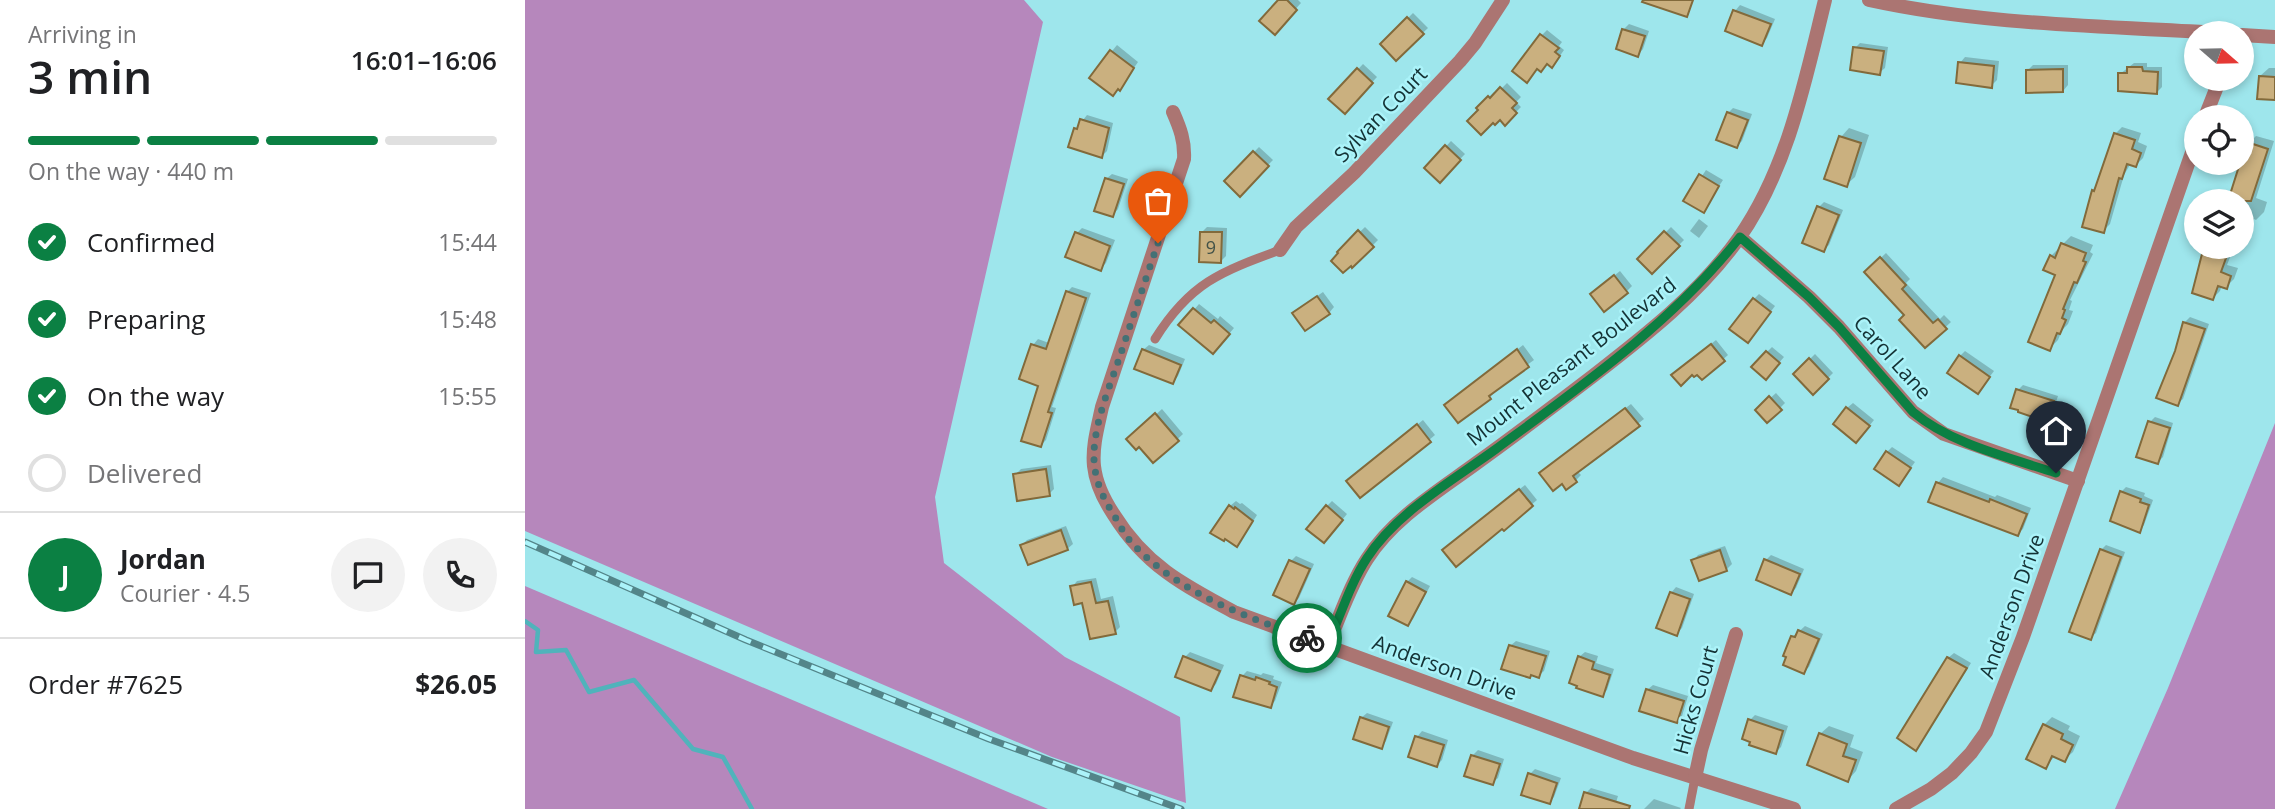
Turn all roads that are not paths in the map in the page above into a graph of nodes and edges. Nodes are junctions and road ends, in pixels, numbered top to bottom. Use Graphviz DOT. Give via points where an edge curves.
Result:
graph roads {
  1 [pos="1503,0"];
  2 [pos="1825,0"];
  3 [pos="1868,0"];
  4 [pos="2184,31"];
  5 [pos="2254,36"];
  6 [pos="2275,37"];
  7 [pos="1173,112"];
  8 [pos="2184,175"];
  9 [pos="1740,237"];
  10 [pos="1280,250"];
  11 [pos="1155,339"];
  12 [pos="2078,481"];
  13 [pos="1736,634"];
  14 [pos="1327,646"];
  15 [pos="1695,778"];
  16 [pos="1689,809"];
  17 [pos="1794,809"];
  18 [pos="1896,809"];
  1 -- 10 [label="street, Sylvan Court" via="1460,61 1355,173 1296,227"];
  2 -- 9 [label="street, Mount Pleasant Boulevard" via="1784,147"];
  3 -- 4 [label="street" via="2005,19"];
  5 -- 6 [label="street"];
  7 -- 14 [label="street, Anderson Drive" via="1185,145 1184,159 1102,407 1094,453 1099,489 1129,540 1168,573 1234,612"];
  8 -- 12 [label="street, Anderson Drive"];
  9 -- 12 [label="street, Carol Lane" via="1817,304 1926,423 1944,434"];
  9 -- 14 [label="street, Mount Pleasant Boulevard" via="1690,295 1653,328 1388,534 1367,558"];
  10 -- 11 [label="lane" via="1237,265 1200,286 1179,304"];
  12 -- 18 [label="street, Anderson Drive" via="1986,732 1952,773"];
  13 -- 15 [label="street, Hicks Court"];
  14 -- 15 [label="street, Anderson Drive"];
  15 -- 16 [label="lane"];
  15 -- 17 [label="street, Anderson Drive"];
}
